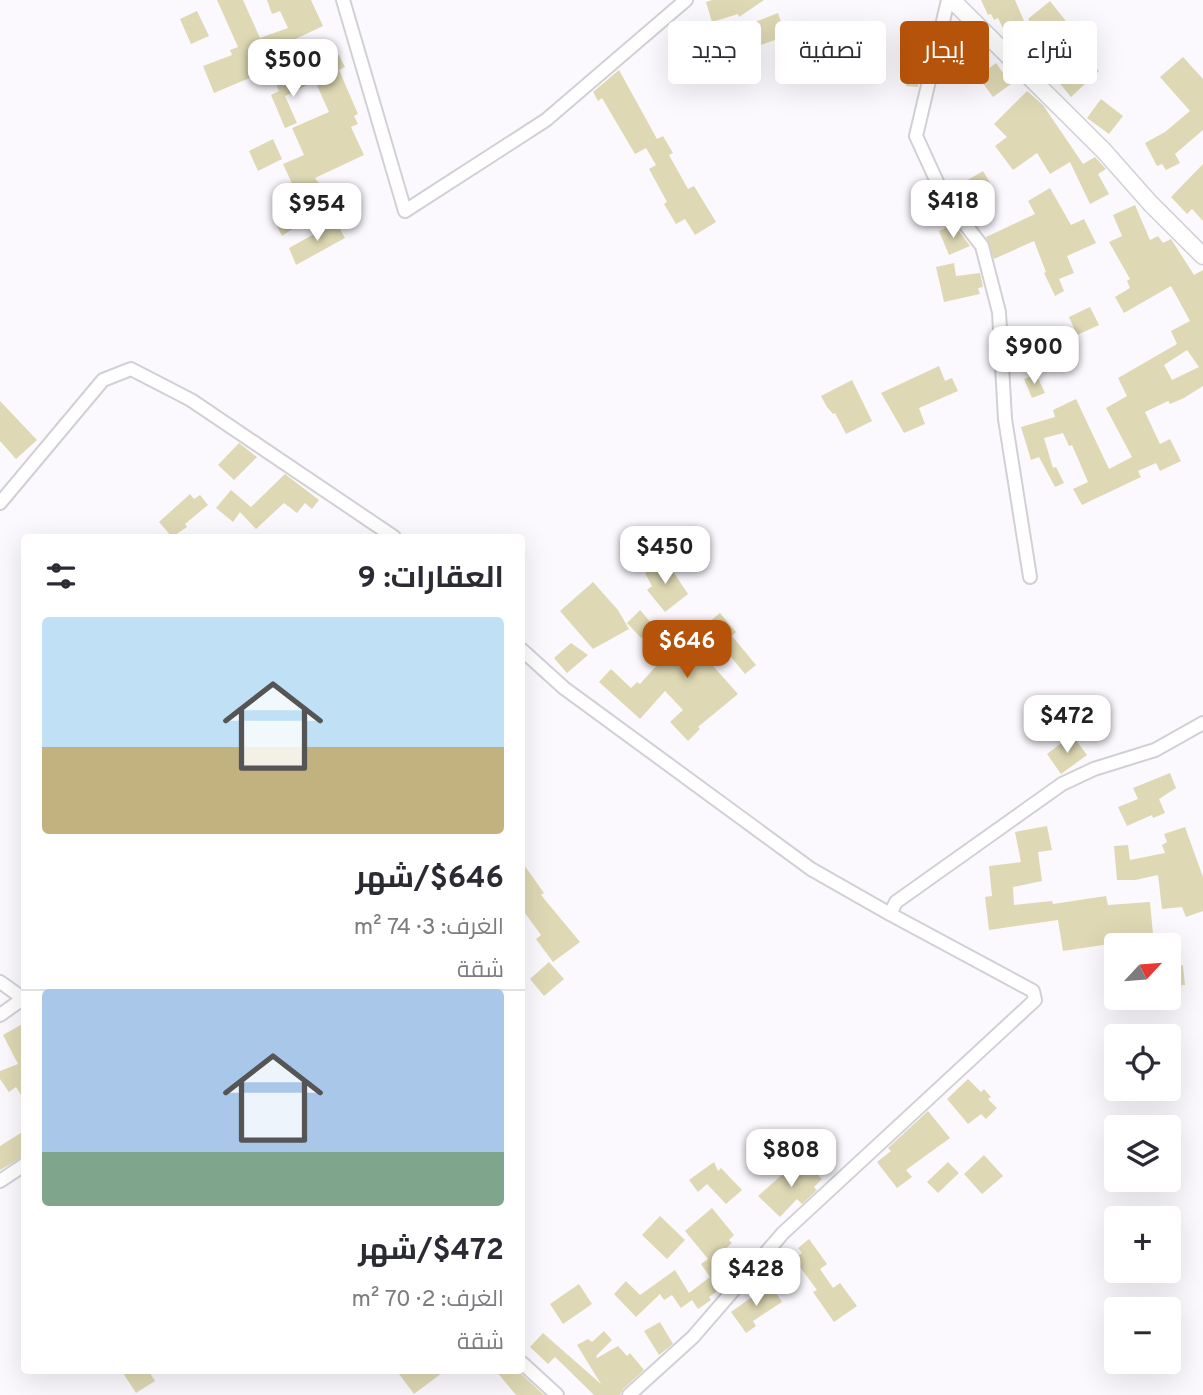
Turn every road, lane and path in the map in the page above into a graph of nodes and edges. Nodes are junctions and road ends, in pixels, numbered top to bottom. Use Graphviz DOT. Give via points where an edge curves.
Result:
graph roads {
  1 [pos="343,0"];
  2 [pos="686,0"];
  3 [pos="950,0"];
  4 [pos="1203,256"];
  5 [pos="0,503"];
  6 [pos="390,534"];
  7 [pos="1030,577"];
  8 [pos="525,653"];
  9 [pos="1203,723"];
  10 [pos="890,914"];
  11 [pos="1,981"];
  12 [pos="21,997"];
  13 [pos="21,1001"];
  14 [pos="0,1015"];
  15 [pos="21,1167"];
  16 [pos="0,1181"];
  17 [pos="525,1366"];
  18 [pos="557,1395"];
  19 [pos="629,1395"];
  1 -- 2 [label="street" via="405,211 546,120"];
  3 -- 4 [label="street"];
  3 -- 7 [label="street" via="916,136 944,197 982,246 999,312 1005,419"];
  5 -- 6 [label="street" via="103,380 131,369 191,400"];
  8 -- 10 [label="street" via="564,688 811,869"];
  9 -- 10 [label="street" via="1155,750 1062,784 896,902"];
  10 -- 19 [label="street" via="1033,991 1035,1000 783,1233 693,1337"];
  11 -- 12 [label="street"];
  13 -- 14 [label="street"];
  15 -- 16 [label="street"];
  17 -- 18 [label="street"];
}
